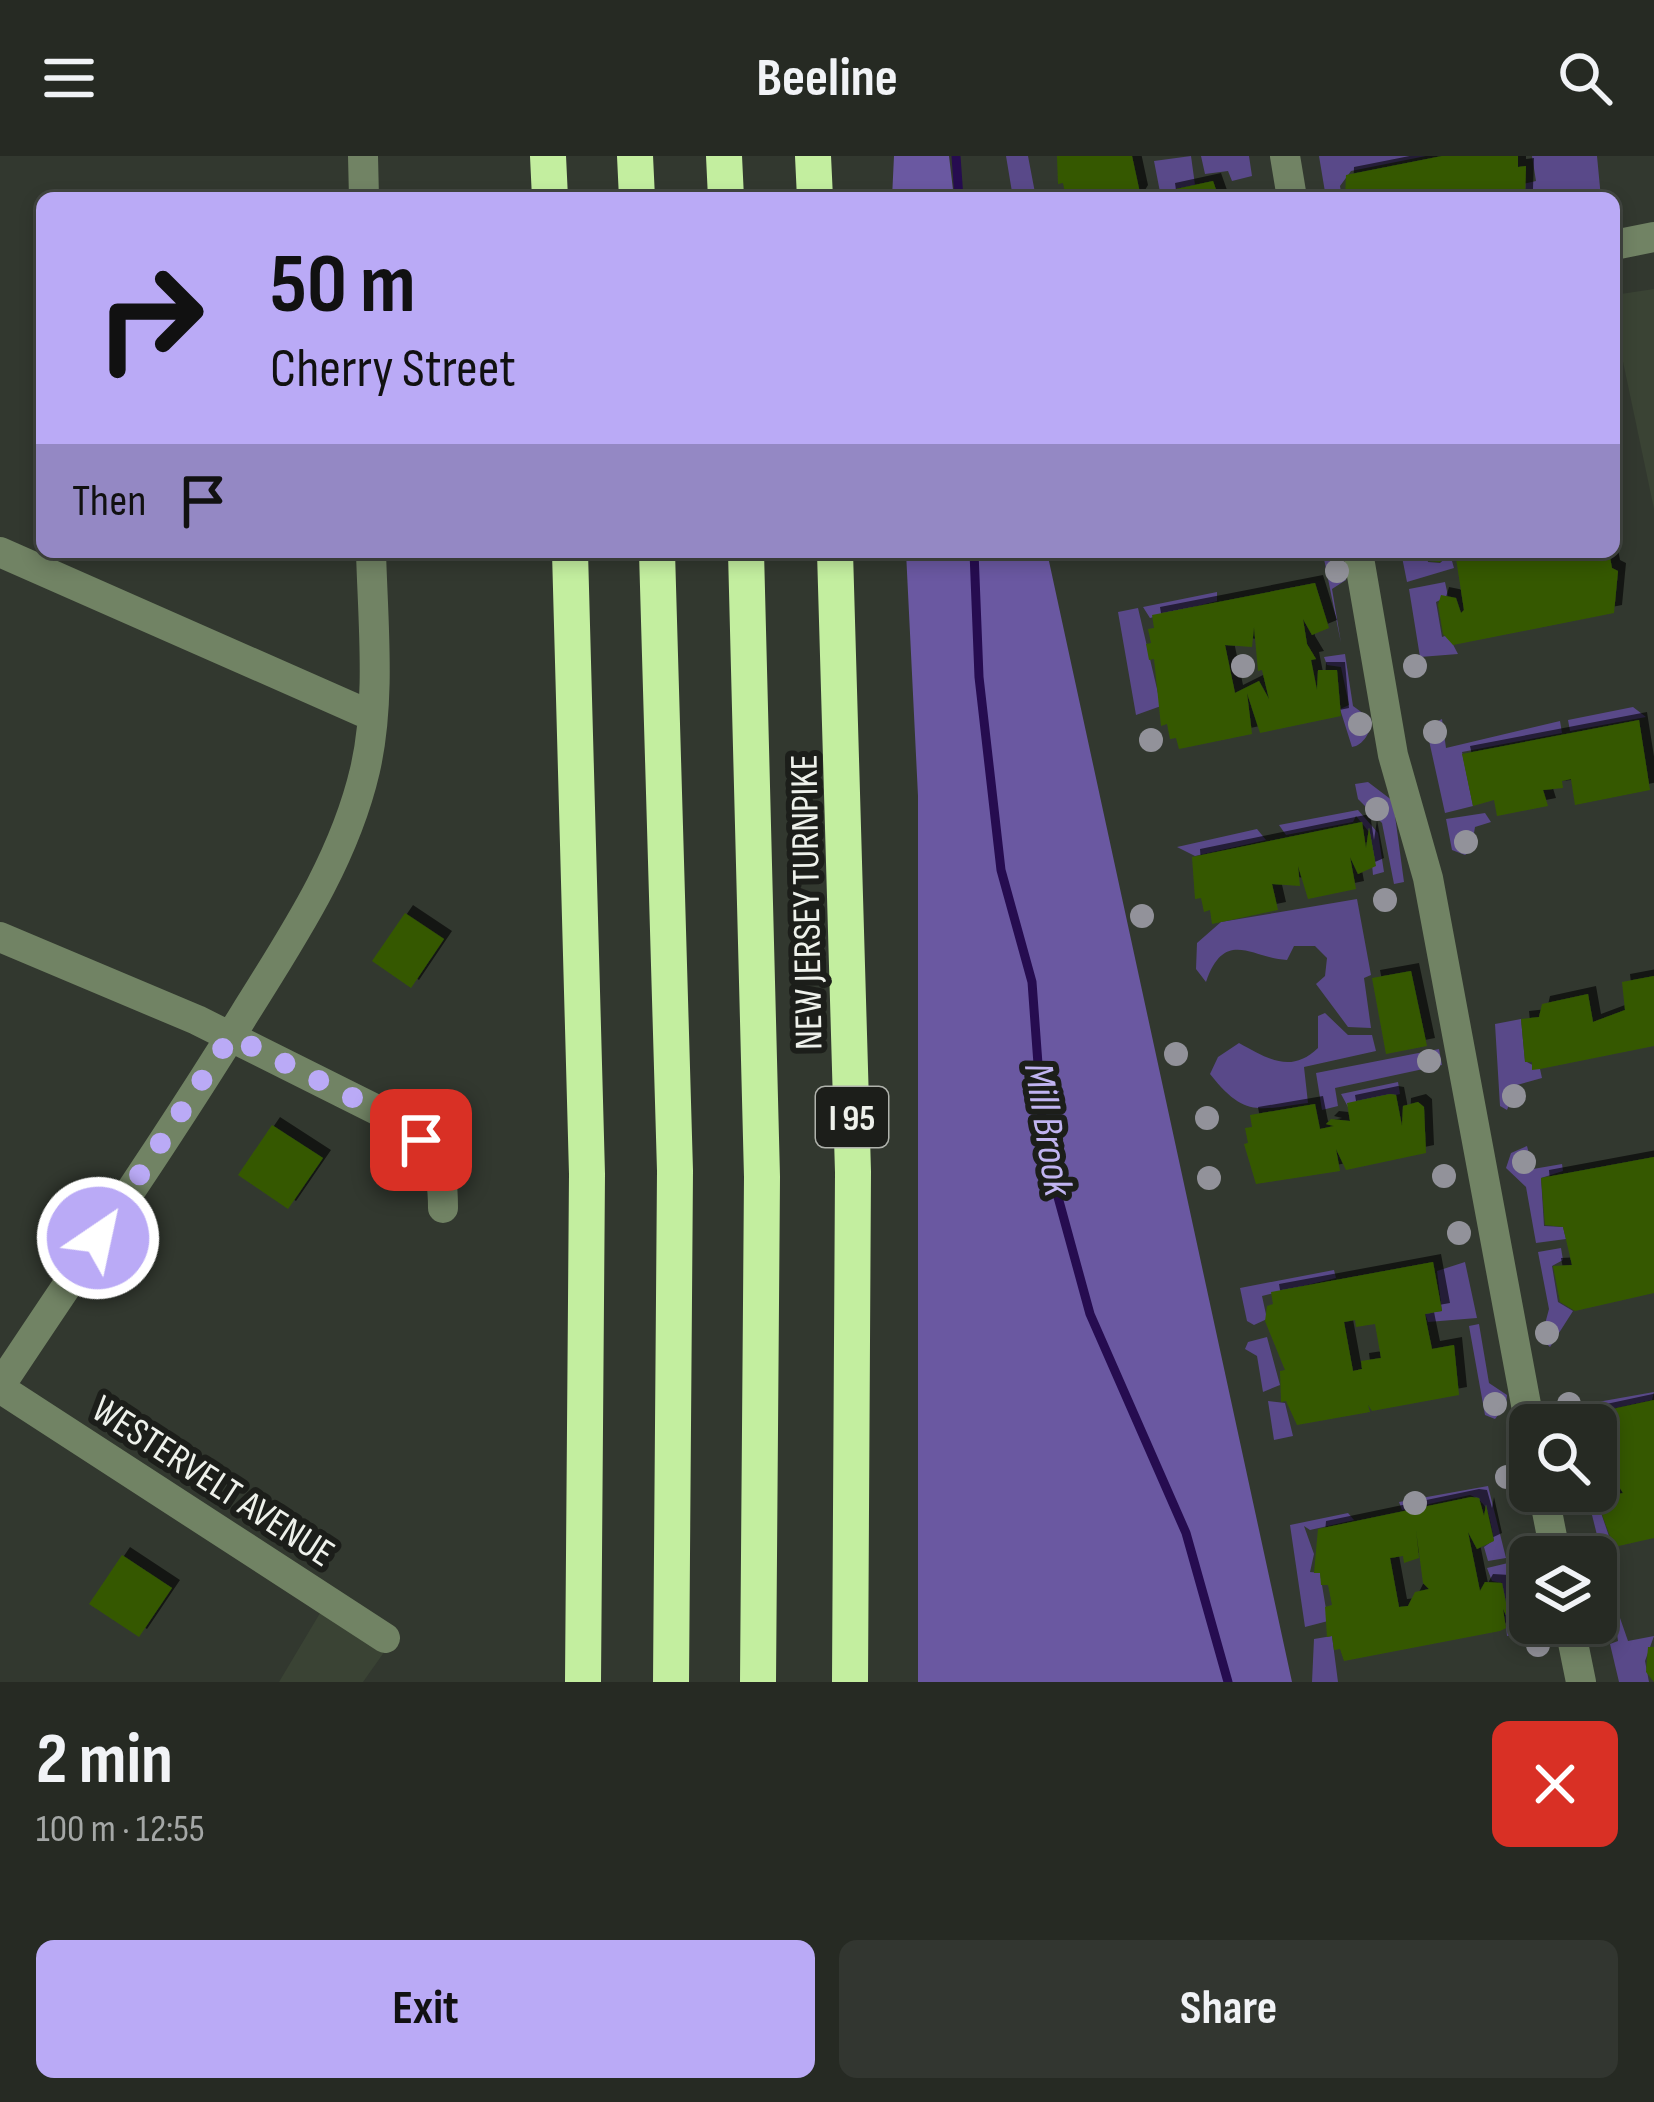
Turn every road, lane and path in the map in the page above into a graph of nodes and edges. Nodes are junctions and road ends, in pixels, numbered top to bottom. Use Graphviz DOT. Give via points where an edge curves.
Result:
graph roads {
  1 [pos="363,156"];
  2 [pos="548,156"];
  3 [pos="635,156"];
  4 [pos="724,156"];
  5 [pos="813,156"];
  6 [pos="1285,156"];
  7 [pos="364,192"];
  8 [pos="550,192"];
  9 [pos="638,192"];
  10 [pos="726,192"];
  11 [pos="815,192"];
  12 [pos="1291,192"];
  13 [pos="1654,237"];
  14 [pos="1620,243"];
  15 [pos="0,552"];
  16 [pos="371,558"];
  17 [pos="569,558"];
  18 [pos="657,558"];
  19 [pos="746,558"];
  20 [pos="835,558"];
  21 [pos="1359,558"];
  22 [pos="373,716"];
  23 [pos="0,938"];
  24 [pos="231,1036"];
  25 [pos="443,1208"];
  26 [pos="13,1340"];
  27 [pos="0,1387"];
  28 [pos="1526,1404"];
  29 [pos="386,1638"];
  30 [pos="1573,1644"];
  31 [pos="583,1682"];
  32 [pos="671,1682"];
  33 [pos="758,1682"];
  34 [pos="850,1682"];
  35 [pos="1581,1682"];
  1 -- 7 [label="street"];
  2 -- 8 [label="highway"];
  3 -- 9 [label="highway"];
  4 -- 10 [label="highway"];
  5 -- 11 [label="highway"];
  6 -- 12 [label="street"];
  13 -- 14 [label="street"];
  15 -- 22 [label="street"];
  16 -- 22 [label="street"];
  17 -- 31 [label="highway" via="587,1174"];
  18 -- 32 [label="highway" via="675,1171"];
  19 -- 33 [label="highway, NEW JERSEY TURNPIKE / I 95" via="762,1177"];
  20 -- 34 [label="highway, NEW JERSEY TURNPIKE / I 95" via="853,1126"];
  21 -- 28 [label="street"];
  22 -- 24 [label="street" via="352,818 316,898"];
  23 -- 24 [label="street"];
  24 -- 25 [label="street" via="421,1140 443,1169"];
  24 -- 26 [label="street"];
  26 -- 27 [label="street"];
  27 -- 29 [label="street, WESTERVELT AVENUE"];
  30 -- 35 [label="street"];
}
